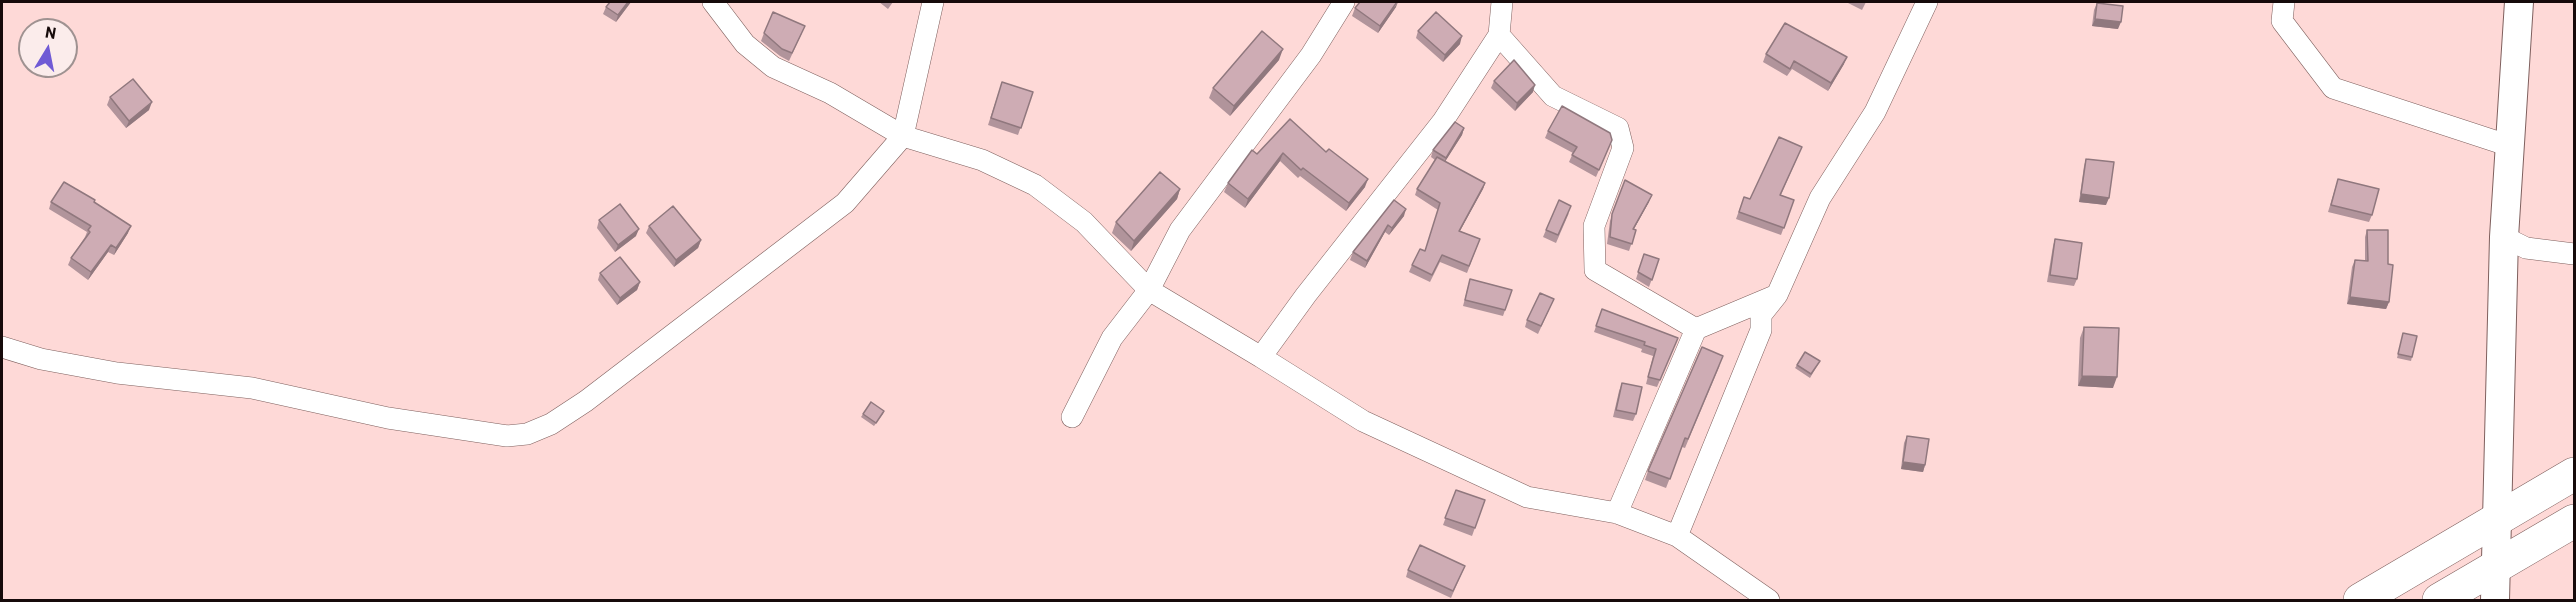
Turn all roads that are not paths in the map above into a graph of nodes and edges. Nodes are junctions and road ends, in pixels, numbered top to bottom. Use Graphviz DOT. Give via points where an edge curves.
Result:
graph roads {
  1 [pos="713,2"];
  2 [pos="933,2"];
  3 [pos="1344,2"];
  4 [pos="1502,2"];
  5 [pos="1927,2"];
  6 [pos="2284,2"];
  7 [pos="2519,2"];
  8 [pos="1499,35"];
  9 [pos="903,136"];
  10 [pos="2510,146"];
  11 [pos="2504,237"];
  12 [pos="2574,254"];
  13 [pos="1149,290"];
  14 [pos="1777,295"];
  15 [pos="1696,329"];
  16 [pos="2,347"];
  17 [pos="1261,357"];
  18 [pos="1072,417"];
  19 [pos="2574,474"];
  20 [pos="1617,513"];
  21 [pos="2574,521"];
  22 [pos="1677,536"];
  23 [pos="1769,600"];
  24 [pos="2360,600"];
  25 [pos="2439,600"];
  26 [pos="2495,600"];
  1 -- 9 [label="street" via="745,44 773,67 830,93"];
  2 -- 9 [label="street"];
  3 -- 13 [label="street" via="1311,55 1180,230"];
  4 -- 8 [label="street"];
  5 -- 14 [label="street" via="1875,112 1820,198"];
  6 -- 10 [label="street" via="2282,21 2333,88"];
  7 -- 10 [label="main road"];
  8 -- 15 [label="street" via="1553,96 1618,128 1623,148 1594,226 1595,270"];
  8 -- 17 [label="street" via="1443,121"];
  9 -- 13 [label="street" via="982,160 1035,185 1084,222"];
  9 -- 16 [label="street" via="845,203 586,401 527,434 507,436 388,418 252,387 117,373 41,359"];
  10 -- 11 [label="main road"];
  11 -- 12 [label="street" via="2526,248"];
  11 -- 26 [label="main road"];
  13 -- 17 [label="street"];
  13 -- 18 [label="street" via="1112,338"];
  14 -- 15 [label="street"];
  14 -- 22 [label="street" via="1761,315 1761,330"];
  15 -- 20 [label="street"];
  17 -- 20 [label="street" via="1363,421 1527,497"];
  19 -- 24 [label="highway"];
  20 -- 22 [label="street"];
  21 -- 25 [label="highway"];
  22 -- 23 [label="street"];
}
